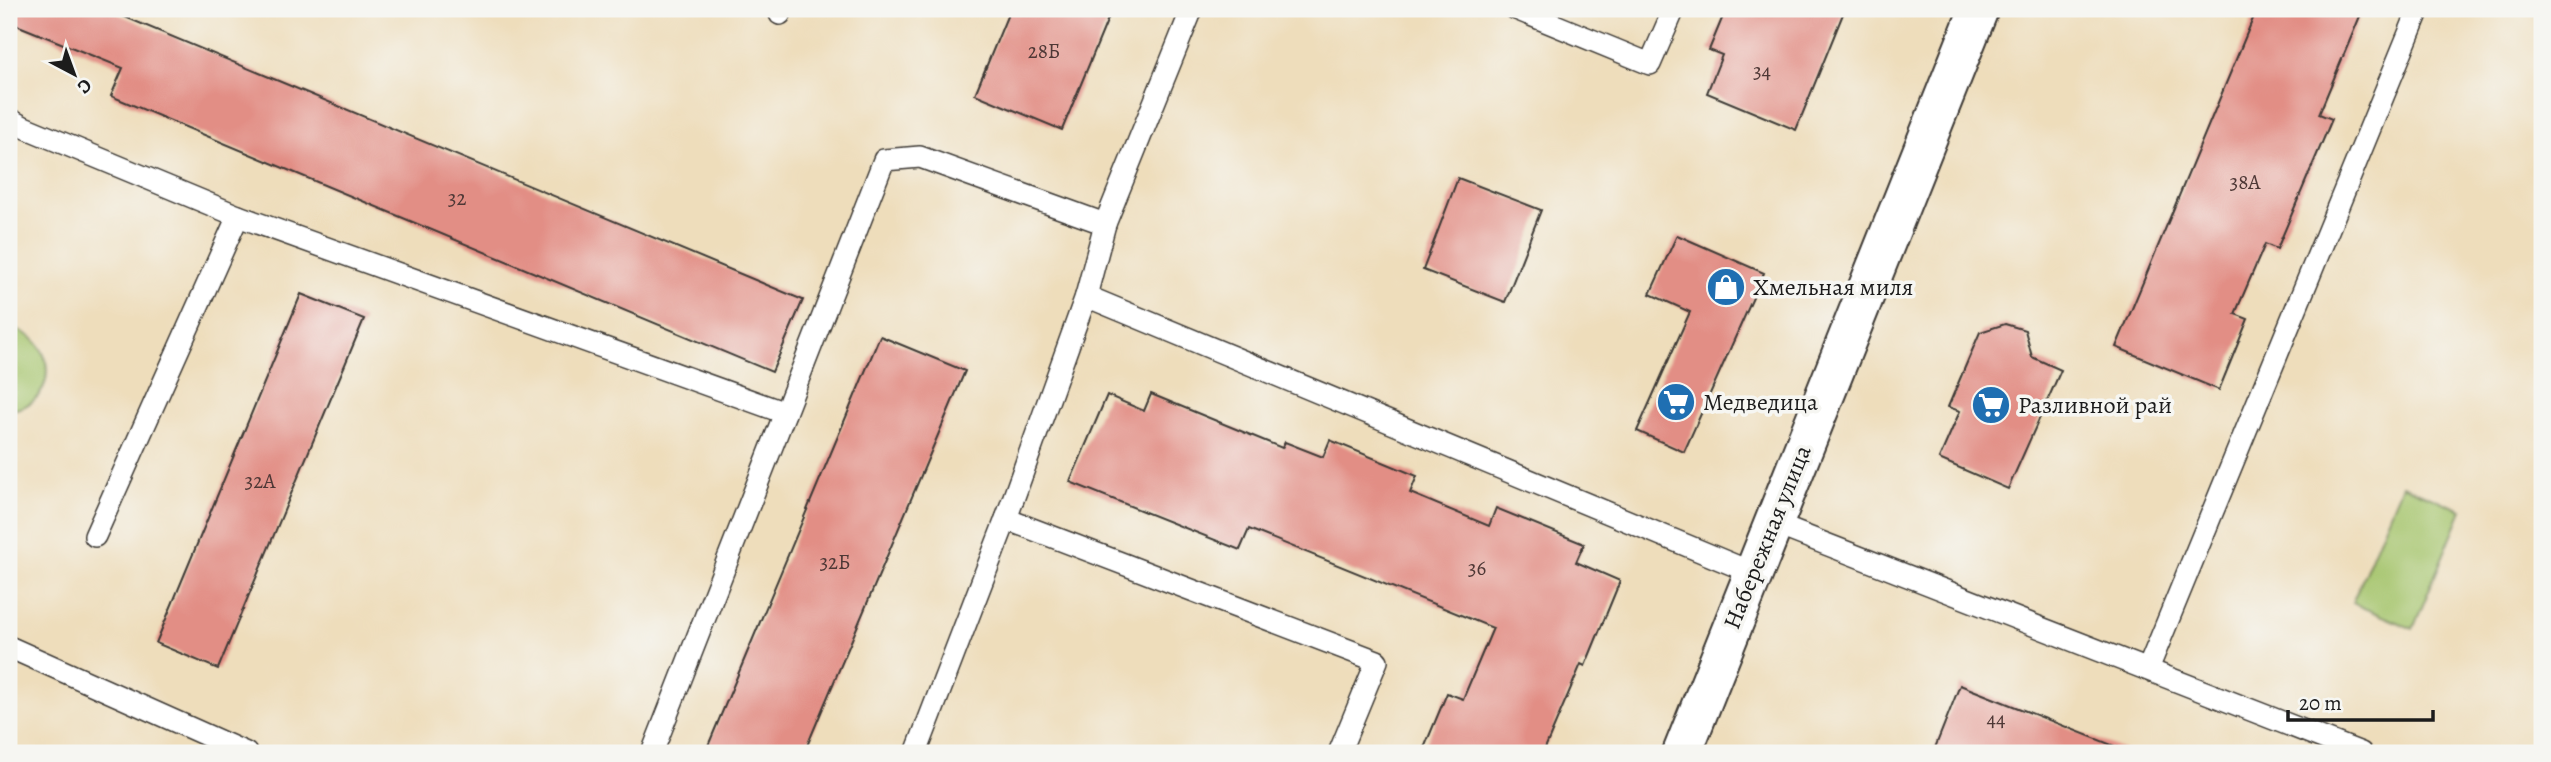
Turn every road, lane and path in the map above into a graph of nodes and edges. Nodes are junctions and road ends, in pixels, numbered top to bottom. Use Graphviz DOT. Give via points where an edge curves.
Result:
graph roads {
  1 [pos="1192,9"];
  2 [pos="1516,9"];
  3 [pos="1674,9"];
  4 [pos="1979,9"];
  5 [pos="2419,9"];
  6 [pos="9,118"];
  7 [pos="238,216"];
  8 [pos="1105,224"];
  9 [pos="1086,296"];
  10 [pos="785,413"];
  11 [pos="1006,519"];
  12 [pos="1772,523"];
  13 [pos="95,536"];
  14 [pos="1753,573"];
  15 [pos="9,647"];
  16 [pos="2148,669"];
  17 [pos="246,753"];
  18 [pos="652,753"];
  19 [pos="916,753"];
  20 [pos="1339,753"];
  21 [pos="1682,753"];
  22 [pos="2361,753"];
  1 -- 8 [label="lane"];
  2 -- 3 [label="lane" via="1650,64"];
  4 -- 12 [label="street, Набережная улица"];
  5 -- 16 [label="lane"];
  6 -- 7 [label="lane"];
  7 -- 10 [label="lane"];
  7 -- 13 [label="lane"];
  8 -- 9 [label="lane"];
  8 -- 10 [label="lane" via="920,157 884,160"];
  9 -- 11 [label="lane"];
  9 -- 14 [label="lane"];
  10 -- 18 [label="lane"];
  11 -- 19 [label="lane"];
  11 -- 20 [label="lane" via="1377,661"];
  12 -- 14 [label="street, Набережная улица"];
  12 -- 16 [label="lane"];
  14 -- 21 [label="street, Набережная улица"];
  15 -- 17 [label="lane"];
  16 -- 22 [label="lane"];
}
